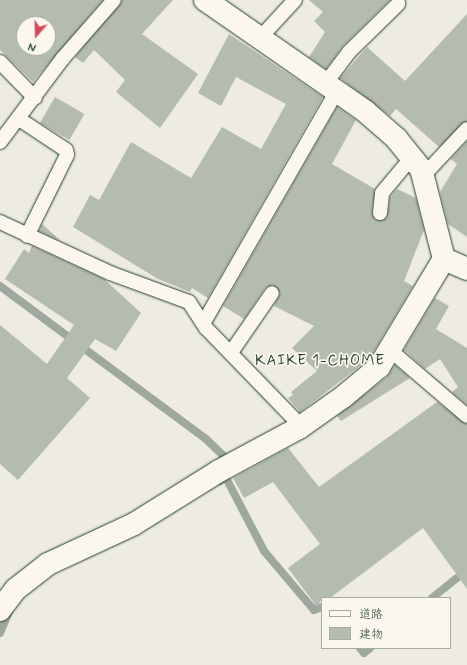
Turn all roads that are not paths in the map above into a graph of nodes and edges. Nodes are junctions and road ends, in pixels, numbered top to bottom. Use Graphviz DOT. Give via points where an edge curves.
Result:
graph roads {
  1 [pos="114,0"];
  2 [pos="205,0"];
  3 [pos="295,0"];
  4 [pos="398,4"];
  5 [pos="259,39"];
  6 [pos="0,62"];
  7 [pos="330,88"];
  8 [pos="35,98"];
  9 [pos="19,119"];
  10 [pos="467,129"];
  11 [pos="0,142"];
  12 [pos="412,157"];
  13 [pos="423,176"];
  14 [pos="380,213"];
  15 [pos="0,222"];
  16 [pos="27,236"];
  17 [pos="444,259"];
  18 [pos="467,269"];
  19 [pos="272,292"];
  20 [pos="204,322"];
  21 [pos="390,350"];
  22 [pos="232,351"];
  23 [pos="467,416"];
  24 [pos="301,426"];
  25 [pos="0,610"];
  1 -- 8 [label="lane" via="63,58"];
  2 -- 5 [label="street"];
  3 -- 5 [label="lane"];
  4 -- 7 [label="lane" via="349,52"];
  5 -- 7 [label="street"];
  6 -- 8 [label="lane"];
  7 -- 12 [label="street" via="365,111"];
  7 -- 20 [label="lane"];
  8 -- 9 [label="lane"];
  9 -- 11 [label="lane"];
  9 -- 16 [label="lane" via="66,150 67,155"];
  10 -- 13 [label="lane"];
  12 -- 13 [label="street"];
  12 -- 14 [label="lane" via="382,193"];
  13 -- 17 [label="street"];
  15 -- 16 [label="lane"];
  16 -- 20 [label="lane" via="110,273 189,302"];
  17 -- 18 [label="street"];
  17 -- 21 [label="street"];
  19 -- 22 [label="lane"];
  20 -- 22 [label="lane"];
  21 -- 23 [label="lane"];
  21 -- 24 [label="street" via="379,366"];
  22 -- 24 [label="lane"];
  24 -- 25 [label="street" via="134,524 48,564 16,589"];
}
